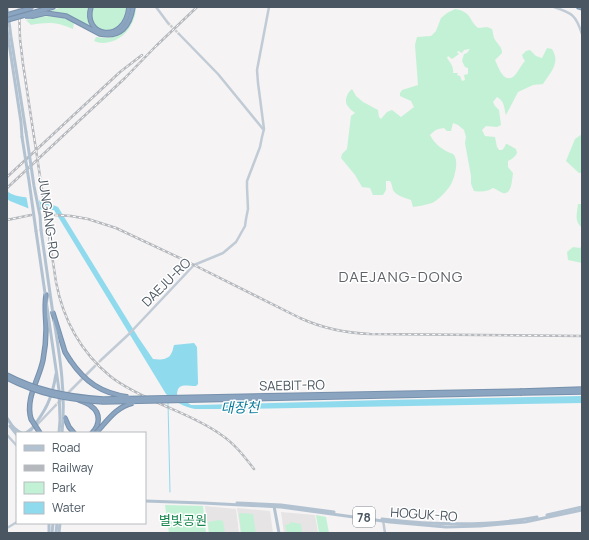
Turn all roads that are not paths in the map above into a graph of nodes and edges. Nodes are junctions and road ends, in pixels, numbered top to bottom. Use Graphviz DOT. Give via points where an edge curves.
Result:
graph roads {
  1 [pos="7,7"];
  2 [pos="33,7"];
  3 [pos="53,7"];
  4 [pos="91,7"];
  5 [pos="129,7"];
  6 [pos="133,7"];
  7 [pos="156,7"];
  8 [pos="269,7"];
  9 [pos="554,7"];
  10 [pos="579,7"];
  11 [pos="582,8"];
  12 [pos="32,14"];
  13 [pos="7,15"];
  14 [pos="7,20"];
  15 [pos="168,23"];
  16 [pos="7,30"];
  17 [pos="179,34"];
  18 [pos="582,34"];
  19 [pos="264,129"];
  20 [pos="46,295"];
  21 [pos="53,313"];
  22 [pos="101,360"];
  23 [pos="94,367"];
  24 [pos="57,368"];
  25 [pos="7,375"];
  26 [pos="7,378"];
  27 [pos="63,390"];
  28 [pos="582,390"];
  29 [pos="69,392"];
  30 [pos="78,400"];
  31 [pos="138,400"];
  32 [pos="55,406"];
  33 [pos="7,418"];
  34 [pos="65,418"];
  35 [pos="7,421"];
  36 [pos="38,422"];
  37 [pos="12,426"];
  38 [pos="16,432"];
  39 [pos="20,432"];
  40 [pos="26,432"];
  41 [pos="30,432"];
  42 [pos="39,432"];
  43 [pos="59,432"];
  44 [pos="63,432"];
  45 [pos="63,432"];
  46 [pos="73,432"];
  47 [pos="93,432"];
  48 [pos="97,432"];
  49 [pos="16,433"];
  50 [pos="7,435"];
  51 [pos="16,444"];
  52 [pos="146,500"];
  53 [pos="274,506"];
  54 [pos="582,508"];
  55 [pos="383,520"];
  56 [pos="16,523"];
  57 [pos="53,524"];
  58 [pos="56,524"];
  59 [pos="7,528"];
  60 [pos="54,528"];
  61 [pos="52,533"];
  62 [pos="56,533"];
  63 [pos="279,533"];
  64 [pos="385,533"];
  1 -- 21 [label="main road, JUNGANG-RO, bridge"];
  2 -- 13 [label="highway, bridge"];
  3 -- 12 [label="highway"];
  4 -- 5 [label="highway" via="92,24 98,30 109,33 123,25"];
  6 -- 12 [label="highway" via="130,21 124,29 113,35 100,34 66,16"];
  7 -- 15 [label="street"];
  8 -- 19 [label="street, DAEJU-RO" via="258,70"];
  9 -- 18 [label="street" via="574,17"];
  10 -- 11 [label="highway"];
  12 -- 14 [label="highway, bridge"];
  16 -- 20 [label="main road, JUNGANG-RO, bridge"];
  17 -- 19 [label="street" via="218,74"];
  19 -- 22 [label="street, DAEJU-RO" via="247,181 248,209 245,226 240,235 223,253 194,265"];
  20 -- 24 [label="main road, JUNGANG-RO"];
  20 -- 42 [label="highway, bridge" via="45,348 30,401 31,419"];
  21 -- 27 [label="main road, JUNGANG-RO"];
  21 -- 31 [label="highway, bridge" via="70,360 80,374 102,390"];
  23 -- 29 [label="street"];
  24 -- 36 [label="main road" via="53,392"];
  24 -- 43 [label="main road, JUNGANG-RO" via="60,390"];
  25 -- 31 [label="highway, SAEBIT-RO, bridge" via="36,388 72,396"];
  26 -- 30 [label="highway, SAEBIT-RO, bridge" via="35,391"];
  27 -- 34 [label="main road"];
  27 -- 44 [label="main road, JUNGANG-RO"];
  28 -- 31 [label="highway, SAEBIT-RO, bridge"];
  30 -- 31 [label="highway, SAEBIT-RO, bridge"];
  30 -- 47 [label="highway" via="92,406 98,415 98,424"];
  31 -- 48 [label="highway, bridge" via="119,409"];
  32 -- 41 [label="street"];
  33 -- 37 [label="main road"];
  34 -- 45 [label="main road"];
  34 -- 46 [label="highway"];
  35 -- 49 [label="main road"];
  36 -- 40 [label="main road"];
  36 -- 41 [label="main road"];
  37 -- 38 [label="main road"];
  37 -- 39 [label="main road"];
  50 -- 51 [label="street"];
  52 -- 53 [label="main road, HOGUK-RO / 78"];
  53 -- 55 [label="main road, HOGUK-RO / 78"];
  53 -- 63 [label="main road"];
  54 -- 55 [label="main road, HOGUK-RO / 78" via="525,522 480,526 446,528"];
  55 -- 64 [label="street"];
  56 -- 59 [label="street"];
  57 -- 60 [label="main road"];
  58 -- 60 [label="main road"];
  60 -- 61 [label="main road"];
  60 -- 62 [label="main road"];
}
